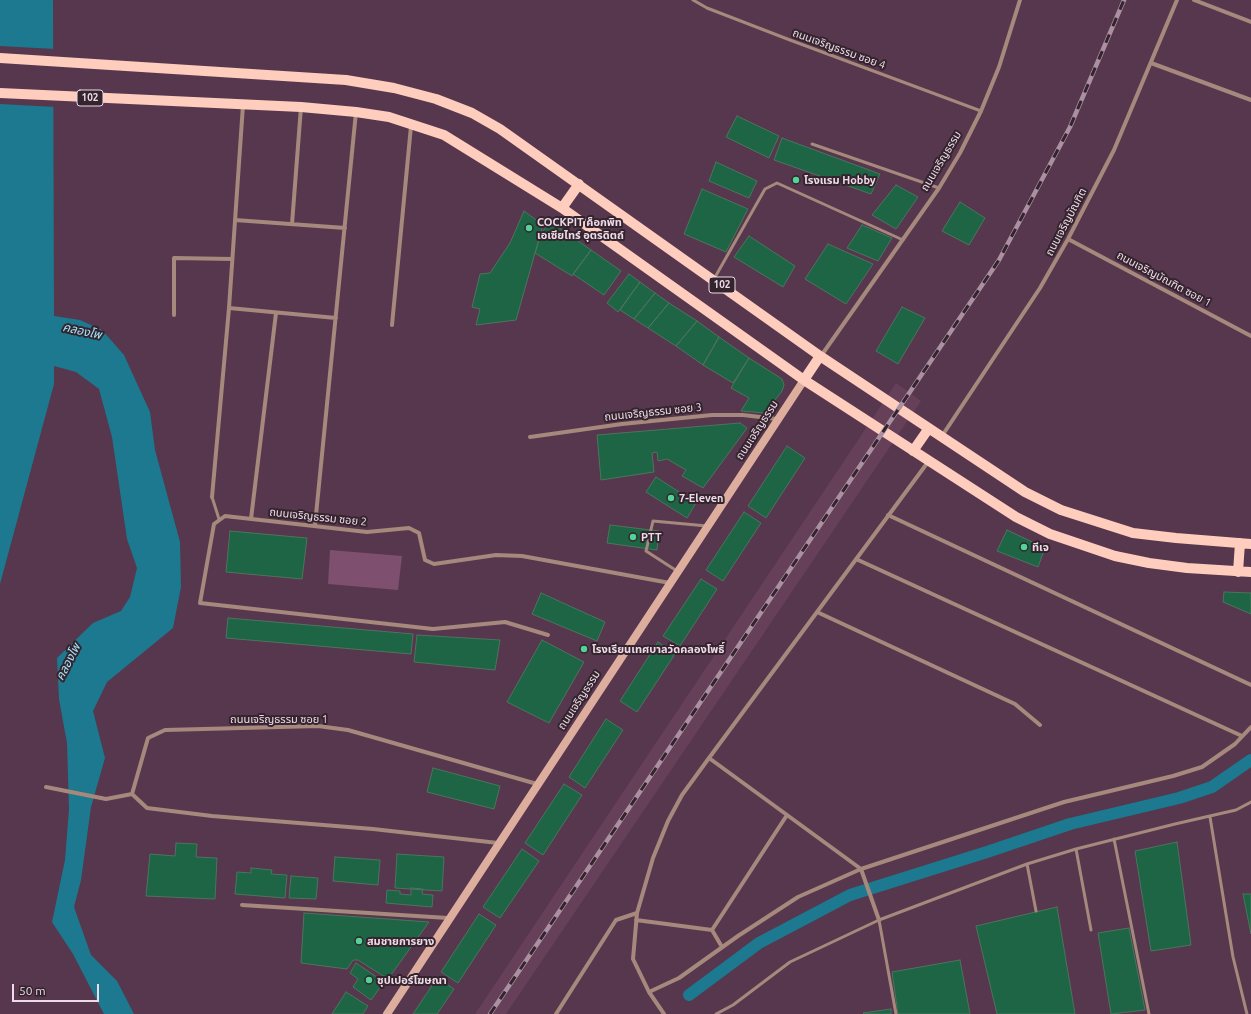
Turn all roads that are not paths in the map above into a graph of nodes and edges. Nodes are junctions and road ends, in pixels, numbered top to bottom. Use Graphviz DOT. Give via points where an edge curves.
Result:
graph roads {
  1 [pos="692,0"];
  2 [pos="1020,0"];
  3 [pos="1177,0"];
  4 [pos="1194,0"];
  5 [pos="1251,22"];
  6 [pos="0,58"];
  7 [pos="1152,64"];
  8 [pos="0,92"];
  9 [pos="1251,100"];
  10 [pos="243,105"];
  11 [pos="301,107"];
  12 [pos="982,111"];
  13 [pos="356,112"];
  14 [pos="412,123"];
  15 [pos="812,144"];
  16 [pos="579,184"];
  17 [pos="939,188"];
  18 [pos="562,208"];
  19 [pos="235,220"];
  20 [pos="292,224"];
  21 [pos="345,228"];
  22 [pos="1068,239"];
  23 [pos="903,240"];
  24 [pos="232,259"];
  25 [pos="714,279"];
  26 [pos="229,308"];
  27 [pos="276,313"];
  28 [pos="174,315"];
  29 [pos="336,318"];
  30 [pos="392,325"];
  31 [pos="1251,336"];
  32 [pos="820,356"];
  33 [pos="804,380"];
  34 [pos="778,419"];
  35 [pos="928,428"];
  36 [pos="942,436"];
  37 [pos="530,437"];
  38 [pos="913,451"];
  39 [pos="928,462"];
  40 [pos="212,497"];
  41 [pos="888,516"];
  42 [pos="219,519"];
  43 [pos="252,519"];
  44 [pos="315,525"];
  45 [pos="707,526"];
  46 [pos="1240,544"];
  47 [pos="1251,544"];
  48 [pos="856,559"];
  49 [pos="677,571"];
  50 [pos="1238,572"];
  51 [pos="1251,572"];
  52 [pos="670,583"];
  53 [pos="817,612"];
  54 [pos="548,635"];
  55 [pos="1251,685"];
  56 [pos="1040,725"];
  57 [pos="1251,727"];
  58 [pos="1242,736"];
  59 [pos="708,758"];
  60 [pos="537,784"];
  61 [pos="46,787"];
  62 [pos="132,794"];
  63 [pos="1251,802"];
  64 [pos="787,816"];
  65 [pos="1210,817"];
  66 [pos="1114,839"];
  67 [pos="498,843"];
  68 [pos="1076,849"];
  69 [pos="1027,864"];
  70 [pos="861,869"];
  71 [pos="242,905"];
  72 [pos="1036,911"];
  73 [pos="637,913"];
  74 [pos="448,918"];
  75 [pos="636,920"];
  76 [pos="879,920"];
  77 [pos="712,930"];
  78 [pos="1091,930"];
  79 [pos="722,947"];
  80 [pos="649,992"];
  81 [pos="386,1014"];
  82 [pos="556,1014"];
  83 [pos="664,1014"];
  84 [pos="716,1014"];
  85 [pos="896,1014"];
  86 [pos="1149,1014"];
  87 [pos="1247,1014"];
  1 -- 12 [label="lane, ถนนเจริญธรรม ซอย 4" via="790,40"];
  2 -- 12 [label="street, ถนนเจริญธรรม"];
  3 -- 7 [label="street, ถนนเจริญบัณฑิต"];
  4 -- 5 [label="street"];
  6 -- 16 [label="main road, 102" via="346,80 394,88 436,99 472,114 500,129"];
  7 -- 9 [label="street"];
  7 -- 22 [label="street, ถนนเจริญบัณฑิต" via="1114,150"];
  8 -- 10 [label="main road, 102"];
  10 -- 11 [label="main road, 102"];
  10 -- 19 [label="street"];
  11 -- 13 [label="main road, 102"];
  11 -- 20 [label="street"];
  12 -- 17 [label="street, ถนนเจริญธรรม"];
  13 -- 14 [label="main road, 102"];
  13 -- 21 [label="street"];
  14 -- 18 [label="main road, 102" via="444,135"];
  14 -- 30 [label="street"];
  15 -- 17 [label="lane"];
  16 -- 18 [label="main road"];
  16 -- 25 [label="main road, 102"];
  17 -- 23 [label="street, ถนนเจริญธรรม"];
  18 -- 33 [label="main road, 102"];
  19 -- 20 [label="street"];
  19 -- 24 [label="street"];
  20 -- 21 [label="street"];
  21 -- 29 [label="street"];
  22 -- 31 [label="street, ถนนเจริญบัณฑิต ซอย 1"];
  22 -- 36 [label="street, ถนนเจริญบัณฑิต" via="1040,288"];
  23 -- 25 [label="lane" via="777,183 765,189"];
  23 -- 32 [label="street, ถนนเจริญธรรม"];
  24 -- 26 [label="street"];
  24 -- 28 [label="street" via="174,258"];
  25 -- 32 [label="main road, 102"];
  26 -- 27 [label="street"];
  26 -- 40 [label="street"];
  27 -- 29 [label="street"];
  27 -- 43 [label="street"];
  29 -- 44 [label="street"];
  32 -- 33 [label="main road"];
  32 -- 35 [label="main road, 102"];
  33 -- 34 [label="street, ถนนเจริญธรรม"];
  33 -- 38 [label="main road, 102"];
  34 -- 37 [label="street, ถนนเจริญธรรม ซอย 3" via="712,415"];
  34 -- 45 [label="street, ถนนเจริญธรรม"];
  35 -- 36 [label="main road, 102"];
  35 -- 38 [label="main road"];
  36 -- 46 [label="main road, 102" via="1025,492 1061,510 1133,533"];
  38 -- 39 [label="main road, 102"];
  39 -- 41 [label="street"];
  39 -- 50 [label="main road, 102" via="1016,517 1050,534 1088,548 1149,563"];
  40 -- 42 [label="lane"];
  41 -- 48 [label="street"];
  41 -- 55 [label="street"];
  42 -- 43 [label="street, ถนนเจริญธรรม ซอย 2" via="225,516"];
  42 -- 54 [label="street" via="214,524 200,603 433,629 506,622"];
  43 -- 44 [label="street, ถนนเจริญธรรม ซอย 2"];
  44 -- 52 [label="street, ถนนเจริญธรรม ซอย 2" via="367,532 409,528 419,533 425,560 434,564 496,555 522,556"];
  45 -- 49 [label="street, ถนนเจริญธรรม"];
  45 -- 49 [label="lane" via="652,521 646,551"];
  46 -- 47 [label="main road, 102"];
  46 -- 50 [label="main road"];
  48 -- 53 [label="street"];
  48 -- 58 [label="street"];
  49 -- 52 [label="street, ถนนเจริญธรรม"];
  50 -- 51 [label="main road, 102"];
  52 -- 60 [label="street, ถนนเจริญธรรม"];
  53 -- 56 [label="street" via="1016,704"];
  53 -- 59 [label="street"];
  57 -- 58 [label="street"];
  58 -- 70 [label="street" via="1225,752 1202,767 1064,802"];
  59 -- 64 [label="street"];
  59 -- 73 [label="street" via="682,795 668,821 653,858"];
  60 -- 62 [label="street, ถนนเจริญธรรม ซอย 1" via="348,730 318,726 165,730 148,738"];
  60 -- 67 [label="street, ถนนเจริญธรรม"];
  61 -- 62 [label="street" via="106,799"];
  62 -- 67 [label="street" via="148,808"];
  63 -- 65 [label="lane" via="1236,810"];
  64 -- 70 [label="street"];
  64 -- 77 [label="street"];
  65 -- 66 [label="lane"];
  65 -- 87 [label="lane" via="1233,957"];
  66 -- 68 [label="lane"];
  66 -- 86 [label="lane"];
  67 -- 74 [label="street, ถนนเจริญธรรม"];
  68 -- 69 [label="lane"];
  68 -- 78 [label="lane"];
  69 -- 72 [label="lane"];
  69 -- 76 [label="lane"];
  70 -- 76 [label="street"];
  70 -- 79 [label="street" via="798,897"];
  71 -- 74 [label="street"];
  73 -- 75 [label="street"];
  73 -- 82 [label="street" via="616,920"];
  74 -- 81 [label="street, ถนนเจริญธรรม"];
  75 -- 77 [label="street"];
  75 -- 80 [label="street" via="633,959"];
  76 -- 84 [label="lane" via="790,962 733,1005"];
  76 -- 85 [label="lane"];
  77 -- 79 [label="street"];
  79 -- 80 [label="street" via="679,978"];
  80 -- 83 [label="street"];
}
